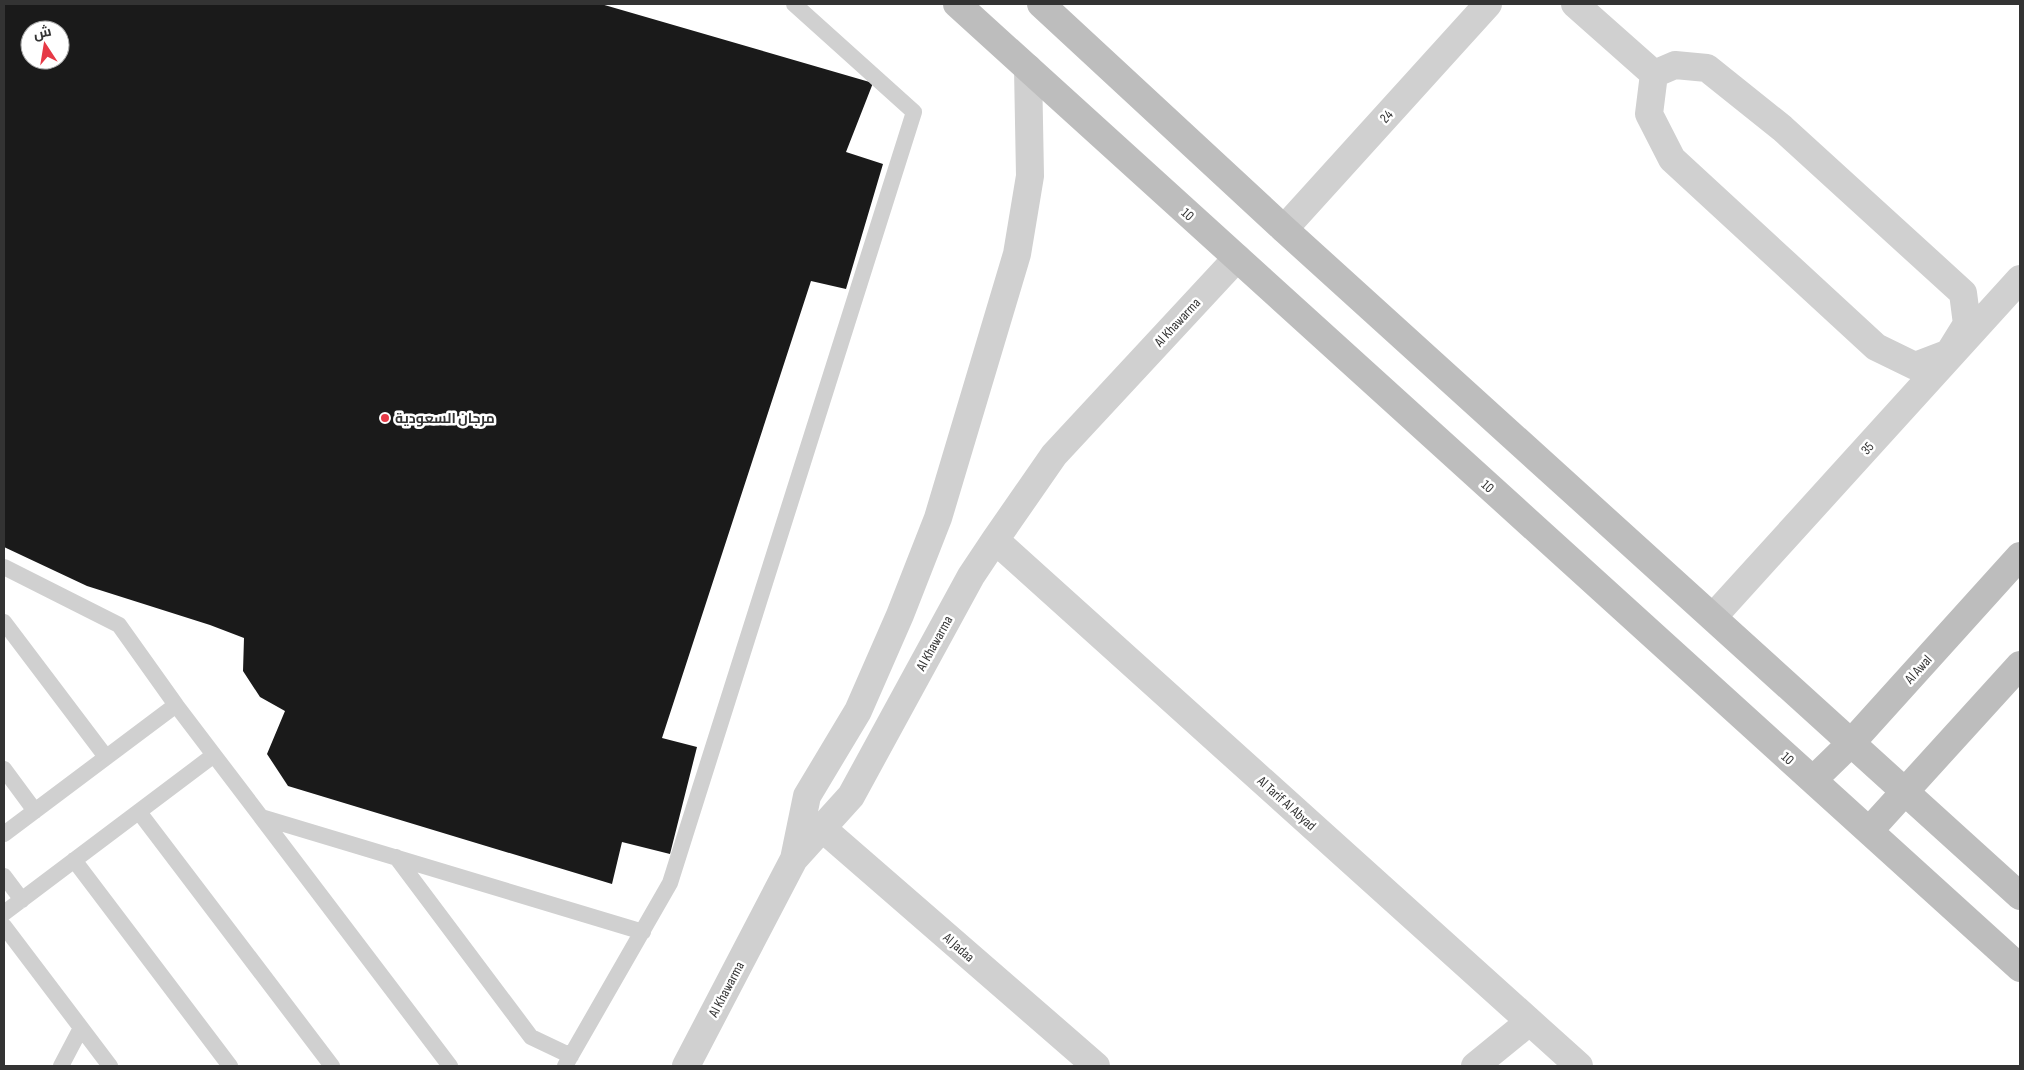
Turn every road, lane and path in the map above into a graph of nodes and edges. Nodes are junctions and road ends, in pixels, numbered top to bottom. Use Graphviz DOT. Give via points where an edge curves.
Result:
graph roads {
  1 [pos="794,4"];
  2 [pos="957,4"];
  3 [pos="1040,4"];
  4 [pos="1488,4"];
  5 [pos="1575,4"];
  6 [pos="1028,68"];
  7 [pos="1654,74"];
  8 [pos="1284,229"];
  9 [pos="1237,258"];
  10 [pos="2020,279"];
  11 [pos="995,540"];
  12 [pos="2020,556"];
  13 [pos="4,566"];
  14 [pos="1713,617"];
  15 [pos="4,622"];
  16 [pos="2020,665"];
  17 [pos="176,705"];
  18 [pos="1851,742"];
  19 [pos="214,755"];
  20 [pos="106,757"];
  21 [pos="4,769"];
  22 [pos="1813,780"];
  23 [pos="1905,791"];
  24 [pos="35,811"];
  25 [pos="139,812"];
  26 [pos="261,817"];
  27 [pos="822,828"];
  28 [pos="1869,831"];
  29 [pos="4,834"];
  30 [pos="396,857"];
  31 [pos="794,859"];
  32 [pos="74,860"];
  33 [pos="4,876"];
  34 [pos="2020,896"];
  35 [pos="22,900"];
  36 [pos="4,914"];
  37 [pos="4,926"];
  38 [pos="643,932"];
  39 [pos="2020,968"];
  40 [pos="1529,1022"];
  41 [pos="81,1028"];
  42 [pos="568,1061"];
  43 [pos="61,1066"];
  44 [pos="110,1066"];
  45 [pos="230,1066"];
  46 [pos="332,1066"];
  47 [pos="450,1066"];
  48 [pos="686,1066"];
  49 [pos="1096,1066"];
  50 [pos="1475,1066"];
  51 [pos="1579,1066"];
  1 -- 38 [label="lane" via="914,112 670,884"];
  2 -- 6 [label="street, 10"];
  3 -- 8 [label="street"];
  4 -- 8 [label="street, 24"];
  5 -- 7 [label="street"];
  6 -- 9 [label="street, 10"];
  6 -- 31 [label="street" via="1030,176 1017,254 938,518 858,711 807,796"];
  7 -- 7 [label="street" via="1675,65 1707,68 1782,128 1963,293 1967,324 1949,353 1916,366 1876,347 1672,159 1649,114"];
  8 -- 14 [label="street"];
  9 -- 11 [label="street, Al Khawarma" via="1054,455"];
  9 -- 22 [label="street, 10"];
  10 -- 14 [label="street, 35"];
  11 -- 27 [label="street, Al Khawarma" via="971,576 851,796"];
  11 -- 40 [label="street, Al Tarif Al Abyad"];
  12 -- 18 [label="street, Al Awal"];
  13 -- 17 [label="lane" via="119,624"];
  14 -- 18 [label="street"];
  15 -- 20 [label="lane"];
  16 -- 23 [label="street"];
  17 -- 19 [label="lane"];
  17 -- 20 [label="lane"];
  18 -- 22 [label="street, Al Awal"];
  18 -- 23 [label="street"];
  19 -- 25 [label="lane"];
  19 -- 26 [label="lane"];
  20 -- 24 [label="lane"];
  21 -- 24 [label="lane"];
  22 -- 28 [label="street, 10"];
  23 -- 28 [label="street"];
  23 -- 34 [label="street"];
  24 -- 29 [label="lane"];
  25 -- 32 [label="lane"];
  25 -- 46 [label="lane"];
  26 -- 30 [label="lane"];
  26 -- 47 [label="lane"];
  27 -- 31 [label="street, Al Khawarma"];
  27 -- 49 [label="street, Al Jadaa"];
  28 -- 39 [label="street, 10"];
  30 -- 38 [label="lane"];
  30 -- 42 [label="lane" via="531,1037"];
  31 -- 48 [label="street, Al Khawarma"];
  32 -- 35 [label="lane"];
  32 -- 45 [label="lane"];
  33 -- 35 [label="lane"];
  35 -- 36 [label="lane"];
  37 -- 41 [label="lane"];
  38 -- 42 [label="lane"];
  40 -- 50 [label="street"];
  40 -- 51 [label="street, Al Tarif Al Abyad"];
  41 -- 43 [label="lane"];
  41 -- 44 [label="lane"];
}
